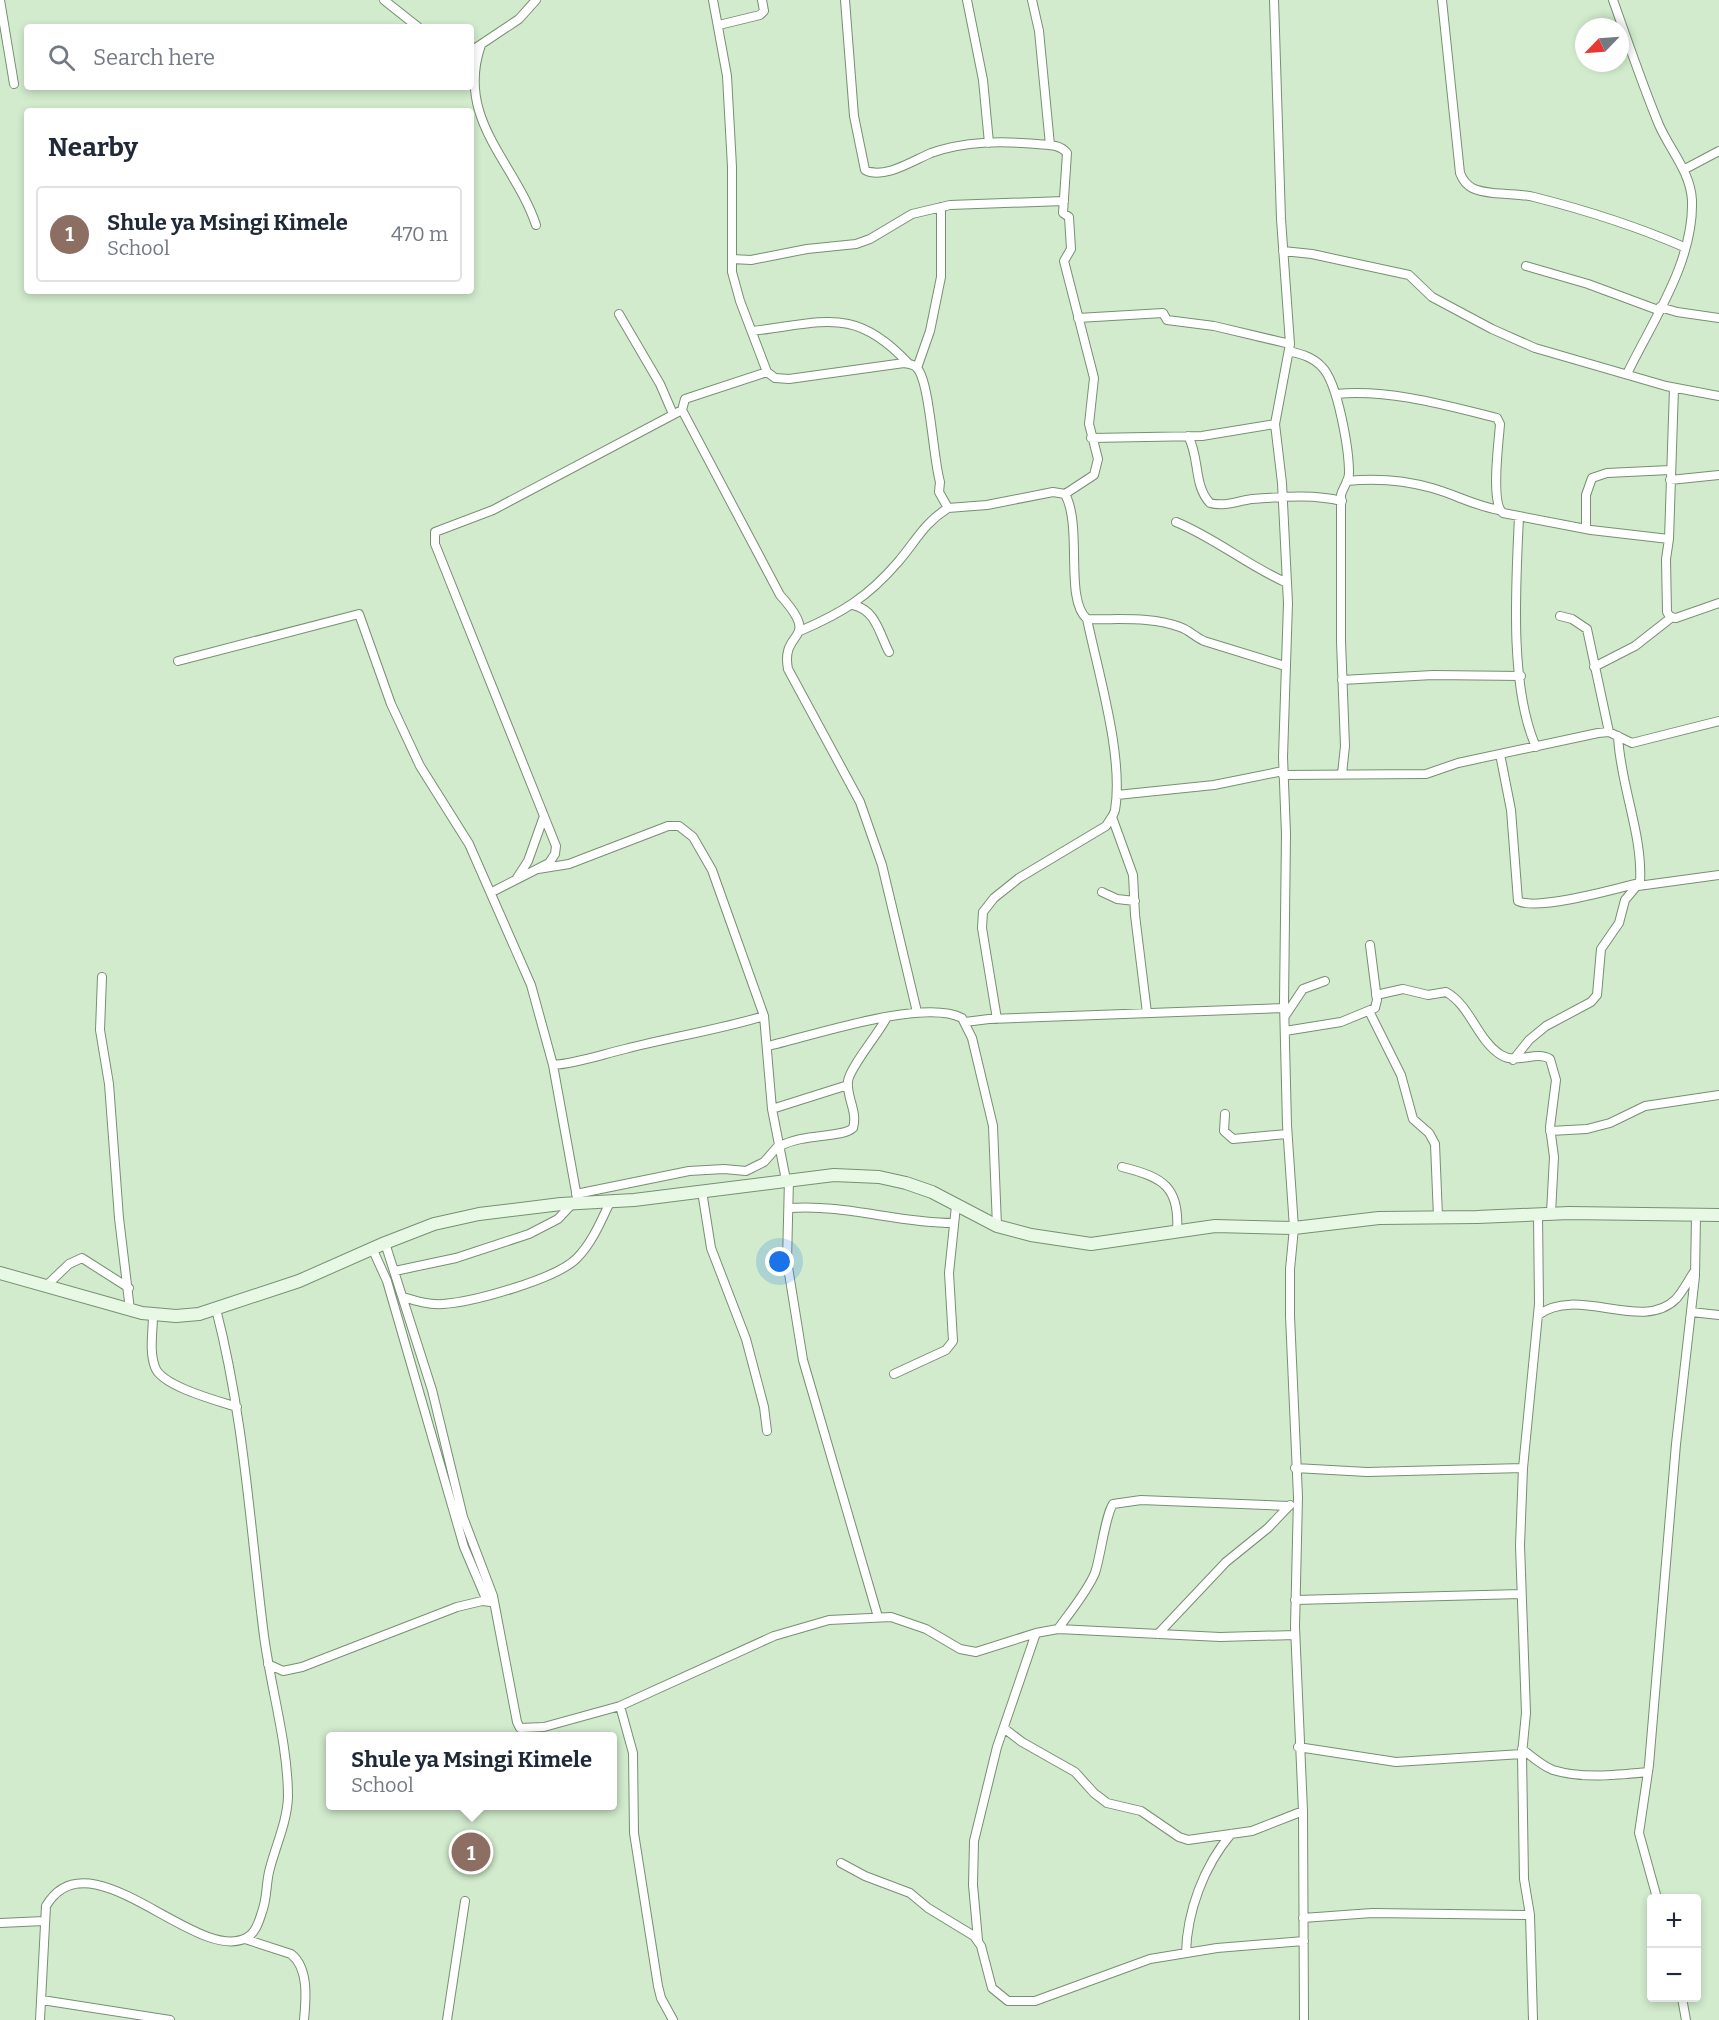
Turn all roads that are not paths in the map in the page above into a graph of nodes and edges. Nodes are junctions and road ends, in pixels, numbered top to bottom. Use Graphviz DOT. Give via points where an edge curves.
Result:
graph roads {
  1 [pos="0,0"];
  2 [pos="384,0"];
  3 [pos="536,0"];
  4 [pos="713,0"];
  5 [pos="762,0"];
  6 [pos="845,0"];
  7 [pos="967,0"];
  8 [pos="1032,0"];
  9 [pos="1275,0"];
  10 [pos="1442,0"];
  11 [pos="1614,0"];
  12 [pos="414,24"];
  13 [pos="719,24"];
  14 [pos="481,45"];
  15 [pos="474,49"];
  16 [pos="14,84"];
  17 [pos="989,143"];
  18 [pos="1050,145"];
  19 [pos="1719,151"];
  20 [pos="1685,170"];
  21 [pos="1064,201"];
  22 [pos="941,207"];
  23 [pos="536,225"];
  24 [pos="1684,247"];
  25 [pos="1283,251"];
  26 [pos="732,259"];
  27 [pos="1526,266"];
  28 [pos="1659,308"];
  29 [pos="620,314"];
  30 [pos="1078,318"];
  31 [pos="1719,318"];
  32 [pos="752,331"];
  33 [pos="1290,347"];
  34 [pos="908,363"];
  35 [pos="917,368"];
  36 [pos="767,372"];
  37 [pos="1627,374"];
  38 [pos="1674,388"];
  39 [pos="1336,394"];
  40 [pos="1719,396"];
  41 [pos="682,410"];
  42 [pos="673,414"];
  43 [pos="1275,424"];
  44 [pos="1188,436"];
  45 [pos="1091,438"];
  46 [pos="1670,470"];
  47 [pos="1719,475"];
  48 [pos="1670,480"];
  49 [pos="1347,481"];
  50 [pos="1065,494"];
  51 [pos="1282,499"];
  52 [pos="1342,501"];
  53 [pos="948,508"];
  54 [pos="1499,510"];
  55 [pos="1519,517"];
  56 [pos="1176,522"];
  57 [pos="1586,529"];
  58 [pos="1669,539"];
  59 [pos="1285,582"];
  60 [pos="1719,603"];
  61 [pos="852,605"];
  62 [pos="1560,616"];
  63 [pos="1672,617"];
  64 [pos="1087,619"];
  65 [pos="800,631"];
  66 [pos="889,652"];
  67 [pos="178,661"];
  68 [pos="1285,666"];
  69 [pos="1594,667"];
  70 [pos="1521,676"];
  71 [pos="1342,680"];
  72 [pos="1719,721"];
  73 [pos="1609,732"];
  74 [pos="1618,736"];
  75 [pos="1536,747"];
  76 [pos="1500,754"];
  77 [pos="1283,773"];
  78 [pos="1342,774"];
  79 [pos="1117,795"];
  80 [pos="544,816"];
  81 [pos="1112,817"];
  82 [pos="538,868"];
  83 [pos="1719,875"];
  84 [pos="514,881"];
  85 [pos="1639,884"];
  86 [pos="492,892"];
  87 [pos="1102,892"];
  88 [pos="1135,901"];
  89 [pos="1370,945"];
  90 [pos="102,977"];
  91 [pos="1325,981"];
  92 [pos="1376,995"];
  93 [pos="1369,1011"];
  94 [pos="917,1012"];
  95 [pos="1285,1012"];
  96 [pos="1147,1013"];
  97 [pos="764,1016"];
  98 [pos="887,1017"];
  99 [pos="997,1019"];
  100 [pos="965,1022"];
  101 [pos="1285,1031"];
  102 [pos="768,1046"];
  103 [pos="1513,1060"];
  104 [pos="553,1065"];
  105 [pos="848,1084"];
  106 [pos="1719,1095"];
  107 [pos="772,1109"];
  108 [pos="1225,1114"];
  109 [pos="1550,1131"];
  110 [pos="1287,1134"];
  111 [pos="779,1146"];
  112 [pos="1122,1167"];
  113 [pos="788,1180"];
  114 [pos="702,1191"];
  115 [pos="576,1200"];
  116 [pos="610,1202"];
  117 [pos="956,1206"];
  118 [pos="790,1208"];
  119 [pos="1551,1213"];
  120 [pos="1538,1214"];
  121 [pos="1719,1215"];
  122 [pos="1696,1216"];
  123 [pos="1437,1217"];
  124 [pos="953,1223"];
  125 [pos="997,1226"];
  126 [pos="1294,1228"];
  127 [pos="1177,1231"];
  128 [pos="385,1242"];
  129 [pos="372,1248"];
  130 [pos="1695,1270"];
  131 [pos="395,1272"];
  132 [pos="0,1273"];
  133 [pos="45,1287"];
  134 [pos="129,1288"];
  135 [pos="403,1297"];
  136 [pos="130,1310"];
  137 [pos="216,1310"];
  138 [pos="1690,1312"];
  139 [pos="153,1315"];
  140 [pos="1538,1315"];
  141 [pos="1719,1315"];
  142 [pos="894,1374"];
  143 [pos="237,1407"];
  144 [pos="767,1431"];
  145 [pos="1295,1468"];
  146 [pos="1524,1468"];
  147 [pos="1298,1497"];
  148 [pos="1289,1506"];
  149 [pos="1521,1594"];
  150 [pos="1295,1600"];
  151 [pos="491,1601"];
  152 [pos="878,1617"];
  153 [pos="1058,1629"];
  154 [pos="1036,1633"];
  155 [pos="1158,1634"];
  156 [pos="1295,1635"];
  157 [pos="268,1664"];
  158 [pos="620,1706"];
  159 [pos="1005,1729"];
  160 [pos="1298,1747"];
  161 [pos="1522,1751"];
  162 [pos="1648,1772"];
  163 [pos="1303,1811"];
  164 [pos="1231,1834"];
  165 [pos="841,1863"];
  166 [pos="1657,1894"];
  167 [pos="465,1901"];
  168 [pos="1530,1915"];
  169 [pos="1303,1918"];
  170 [pos="44,1921"];
  171 [pos="0,1923"];
  172 [pos="245,1939"];
  173 [pos="978,1940"];
  174 [pos="1304,1941"];
  175 [pos="1186,1953"];
  176 [pos="42,2000"];
  177 [pos="1683,2002"];
  178 [pos="40,2020"];
  179 [pos="170,2020"];
  180 [pos="304,2020"];
  181 [pos="447,2020"];
  182 [pos="673,2020"];
  183 [pos="1304,2020"];
  184 [pos="1533,2020"];
  185 [pos="1686,2020"];
  1 -- 16 [label="street"];
  2 -- 12 [label="street"];
  3 -- 14 [label="street" via="519,19"];
  4 -- 13 [label="street"];
  5 -- 13 [label="street" via="761,14"];
  6 -- 17 [label="street" via="854,116 865,170 880,172 953,147"];
  7 -- 17 [label="street" via="983,80"];
  8 -- 18 [label="street" via="1039,31"];
  9 -- 25 [label="street"];
  10 -- 24 [label="street" via="1460,173 1466,184 1490,193 1533,196 1630,224"];
  11 -- 20 [label="street" via="1659,124"];
  13 -- 26 [label="street" via="727,76"];
  14 -- 15 [label="street"];
  14 -- 23 [label="street" via="474,75 474,94 481,118"];
  17 -- 18 [label="street"];
  18 -- 21 [label="street" via="1067,153"];
  19 -- 20 [label="street"];
  20 -- 24 [label="street" via="1692,200"];
  21 -- 22 [label="street"];
  21 -- 30 [label="street" via="1071,249 1064,261"];
  22 -- 26 [label="street" via="912,214 856,244 751,260"];
  22 -- 35 [label="street" via="941,276 930,331"];
  24 -- 28 [label="street" via="1673,284"];
  25 -- 33 [label="street"];
  25 -- 37 [label="street" via="1409,275 1432,297 1507,336 1563,357"];
  26 -- 32 [label="street" via="735,285"];
  27 -- 28 [label="street"];
  28 -- 31 [label="street"];
  28 -- 37 [label="street"];
  29 -- 42 [label="street"];
  30 -- 33 [label="street" via="1163,313 1167,320 1214,326"];
  30 -- 45 [label="street" via="1094,378"];
  32 -- 34 [label="street" via="840,321 855,323 886,342"];
  32 -- 36 [label="street"];
  33 -- 39 [label="street" via="1322,367"];
  33 -- 43 [label="street"];
  34 -- 35 [label="street"];
  34 -- 36 [label="street" via="789,380"];
  35 -- 53 [label="street" via="929,407 939,492"];
  36 -- 41 [label="street" via="685,399"];
  37 -- 38 [label="street"];
  38 -- 40 [label="street"];
  38 -- 46 [label="street"];
  39 -- 49 [label="street" via="1347,454"];
  39 -- 54 [label="street" via="1356,392 1410,399 1497,418"];
  41 -- 42 [label="street"];
  41 -- 65 [label="street" via="780,595 798,615"];
  42 -- 80 [label="street" via="511,501 435,531 435,544"];
  43 -- 44 [label="street" via="1226,434"];
  43 -- 51 [label="street"];
  44 -- 45 [label="street"];
  44 -- 51 [label="street" via="1197,456 1200,484 1210,503"];
  45 -- 50 [label="street" via="1098,459 1097,471"];
  46 -- 48 [label="street"];
  46 -- 57 [label="street" via="1607,473 1592,478 1586,495"];
  47 -- 48 [label="street"];
  48 -- 58 [label="street"];
  49 -- 52 [label="street"];
  49 -- 54 [label="street" via="1406,482 1434,488 1475,506"];
  50 -- 53 [label="street" via="1053,492"];
  50 -- 64 [label="street" via="1074,516 1077,600"];
  51 -- 52 [label="street" via="1311,495"];
  51 -- 59 [label="street"];
  52 -- 71 [label="street"];
  53 -- 61 [label="street" via="928,521 898,561"];
  54 -- 55 [label="street"];
  55 -- 57 [label="street"];
  55 -- 70 [label="street" via="1515,601"];
  56 -- 59 [label="street" via="1207,535 1258,570"];
  57 -- 58 [label="street"];
  58 -- 63 [label="street" via="1666,594 1667,612"];
  59 -- 68 [label="street"];
  60 -- 63 [label="street"];
  61 -- 65 [label="street"];
  61 -- 66 [label="street" via="867,609 872,615"];
  62 -- 69 [label="street" via="1587,629"];
  63 -- 69 [label="street" via="1635,646"];
  64 -- 68 [label="street" via="1182,627 1204,641"];
  64 -- 79 [label="street" via="1106,703"];
  65 -- 94 [label="street" via="787,653 788,669 860,802 882,865"];
  67 -- 86 [label="street" via="359,614 391,704 420,766 469,844"];
  68 -- 77 [label="street"];
  69 -- 73 [label="street"];
  70 -- 71 [label="street"];
  70 -- 75 [label="street" via="1528,726"];
  71 -- 78 [label="street"];
  72 -- 74 [label="street" via="1632,743"];
  73 -- 74 [label="street"];
  73 -- 75 [label="street"];
  74 -- 85 [label="street"];
  75 -- 76 [label="street"];
  76 -- 78 [label="street" via="1426,774"];
  76 -- 85 [label="street" via="1511,810 1518,901 1528,905"];
  77 -- 78 [label="street"];
  77 -- 79 [label="street"];
  77 -- 95 [label="street"];
  79 -- 81 [label="street"];
  80 -- 82 [label="street" via="553,836 555,854 553,860"];
  80 -- 84 [label="street" via="528,861"];
  81 -- 88 [label="street" via="1133,875"];
  81 -- 99 [label="street" via="1099,830 1019,878 983,912 982,928"];
  82 -- 84 [label="street"];
  82 -- 97 [label="street" via="569,864 668,826 684,828 712,870"];
  83 -- 85 [label="street"];
  84 -- 86 [label="street"];
  85 -- 103 [label="street" via="1625,900 1619,923 1602,949 1597,995 1592,1002 1546,1026"];
  86 -- 104 [label="street" via="531,986"];
  87 -- 88 [label="street"];
  88 -- 96 [label="street"];
  89 -- 92 [label="street"];
  90 -- 134 [label="street" via="100,1030"];
  91 -- 95 [label="street" via="1303,988"];
  92 -- 93 [label="street" via="1377,1005"];
  92 -- 103 [label="street" via="1403,989 1428,995 1446,992 1468,1014 1489,1045"];
  93 -- 101 [label="street" via="1329,1025"];
  93 -- 123 [label="street" via="1401,1075 1413,1119 1435,1144"];
  94 -- 98 [label="street"];
  94 -- 100 [label="street" via="954,1014"];
  95 -- 96 [label="street"];
  95 -- 101 [label="street"];
  96 -- 99 [label="street"];
  97 -- 102 [label="street"];
  97 -- 104 [label="street" via="591,1060"];
  98 -- 102 [label="street"];
  98 -- 105 [label="street" via="855,1065"];
  99 -- 100 [label="street"];
  100 -- 125 [label="street" via="993,1126"];
  101 -- 110 [label="street"];
  102 -- 107 [label="street"];
  103 -- 109 [label="street" via="1545,1056 1550,1059 1556,1080"];
  104 -- 115 [label="street"];
  105 -- 107 [label="street"];
  105 -- 111 [label="street" via="855,1121 850,1131 802,1137"];
  106 -- 109 [label="street" via="1644,1106 1610,1123 1587,1129"];
  107 -- 111 [label="street"];
  108 -- 110 [label="street" via="1224,1131 1233,1139"];
  109 -- 119 [label="street" via="1554,1157"];
  110 -- 126 [label="street"];
  111 -- 113 [label="street"];
  111 -- 115 [label="street" via="746,1171 689,1171"];
  112 -- 127 [label="street" via="1144,1172 1171,1191 1177,1202"];
  113 -- 114 [label="street"];
  113 -- 117 [label="street" via="834,1174 879,1177 932,1192"];
  113 -- 118 [label="street"];
  114 -- 116 [label="street"];
  114 -- 144 [label="street" via="711,1248 746,1339"];
  115 -- 116 [label="street"];
  115 -- 128 [label="street" via="479,1214 434,1224"];
  115 -- 131 [label="street" via="558,1219 529,1234 456,1258"];
  116 -- 135 [label="street" via="577,1259 553,1275 458,1302 427,1303"];
  117 -- 124 [label="street"];
  117 -- 125 [label="street"];
  118 -- 124 [label="street" via="825,1207 926,1223"];
  118 -- 152 [label="street" via="787,1261 803,1360"];
  119 -- 120 [label="street"];
  119 -- 122 [label="street"];
  120 -- 123 [label="street"];
  120 -- 140 [label="street"];
  121 -- 122 [label="street"];
  122 -- 130 [label="street"];
  123 -- 126 [label="street" via="1366,1219"];
  124 -- 142 [label="street" via="949,1273 953,1341 946,1350"];
  125 -- 127 [label="street" via="1091,1244"];
  126 -- 127 [label="street" via="1215,1226"];
  126 -- 145 [label="street" via="1290,1316"];
  128 -- 129 [label="street"];
  128 -- 131 [label="street"];
  129 -- 137 [label="street" via="299,1281"];
  129 -- 151 [label="street" via="387,1281 464,1547"];
  130 -- 138 [label="street"];
  130 -- 140 [label="street" via="1676,1299 1659,1308 1630,1311 1564,1304 1548,1307"];
  131 -- 135 [label="street"];
  132 -- 133 [label="street"];
  133 -- 134 [label="street" via="69,1264 82,1258"];
  133 -- 136 [label="street"];
  134 -- 136 [label="street"];
  135 -- 151 [label="street" via="432,1390 463,1517"];
  136 -- 139 [label="street"];
  137 -- 139 [label="street"];
  137 -- 143 [label="street"];
  138 -- 141 [label="street"];
  138 -- 162 [label="street"];
  139 -- 143 [label="street" via="152,1349 160,1377"];
  140 -- 146 [label="street"];
  143 -- 157 [label="street"];
  145 -- 146 [label="street" via="1367,1472"];
  145 -- 147 [label="street"];
  146 -- 149 [label="street"];
  147 -- 148 [label="street"];
  147 -- 150 [label="street"];
  148 -- 153 [label="street" via="1141,1500 1113,1504 1094,1573"];
  148 -- 155 [label="street" via="1226,1562"];
  149 -- 150 [label="street"];
  149 -- 161 [label="street" via="1526,1713"];
  150 -- 156 [label="street"];
  151 -- 157 [label="street" via="428,1617 302,1667 283,1671"];
  151 -- 158 [label="street" via="520,1728 544,1727"];
  152 -- 154 [label="street" via="908,1621 960,1649 976,1653"];
  152 -- 158 [label="street" via="829,1620 774,1636"];
  153 -- 154 [label="street"];
  153 -- 155 [label="street"];
  154 -- 159 [label="street"];
  155 -- 156 [label="street"];
  156 -- 160 [label="street"];
  157 -- 172 [label="street" via="288,1800 262,1912 256,1929"];
  158 -- 182 [label="street" via="633,1753 634,1833 658,1986"];
  159 -- 164 [label="street" via="1075,1772 1107,1803 1141,1810 1179,1837 1188,1840"];
  159 -- 173 [label="street" via="974,1841"];
  160 -- 161 [label="street" via="1396,1762"];
  160 -- 163 [label="street"];
  161 -- 162 [label="street" via="1551,1769 1566,1773"];
  161 -- 168 [label="street" via="1524,1879"];
  162 -- 166 [label="street" via="1640,1833"];
  163 -- 164 [label="street" via="1252,1831"];
  163 -- 169 [label="street"];
  164 -- 175 [label="street" via="1199,1889 1189,1917"];
  165 -- 173 [label="street" via="910,1893"];
  167 -- 181 [label="street"];
  168 -- 169 [label="street" via="1372,1913"];
  168 -- 184 [label="street"];
  169 -- 174 [label="street"];
  170 -- 171 [label="street"];
  170 -- 172 [label="street" via="51,1897 63,1887 95,1884 211,1936 228,1941"];
  170 -- 176 [label="street"];
  172 -- 180 [label="street" via="297,1959 304,1978"];
  173 -- 175 [label="street" via="992,1988 1008,2001 1022,2003 1150,1959"];
  174 -- 175 [label="street"];
  174 -- 183 [label="street"];
  176 -- 178 [label="street"];
  176 -- 179 [label="street"];
  177 -- 185 [label="street"];
}
